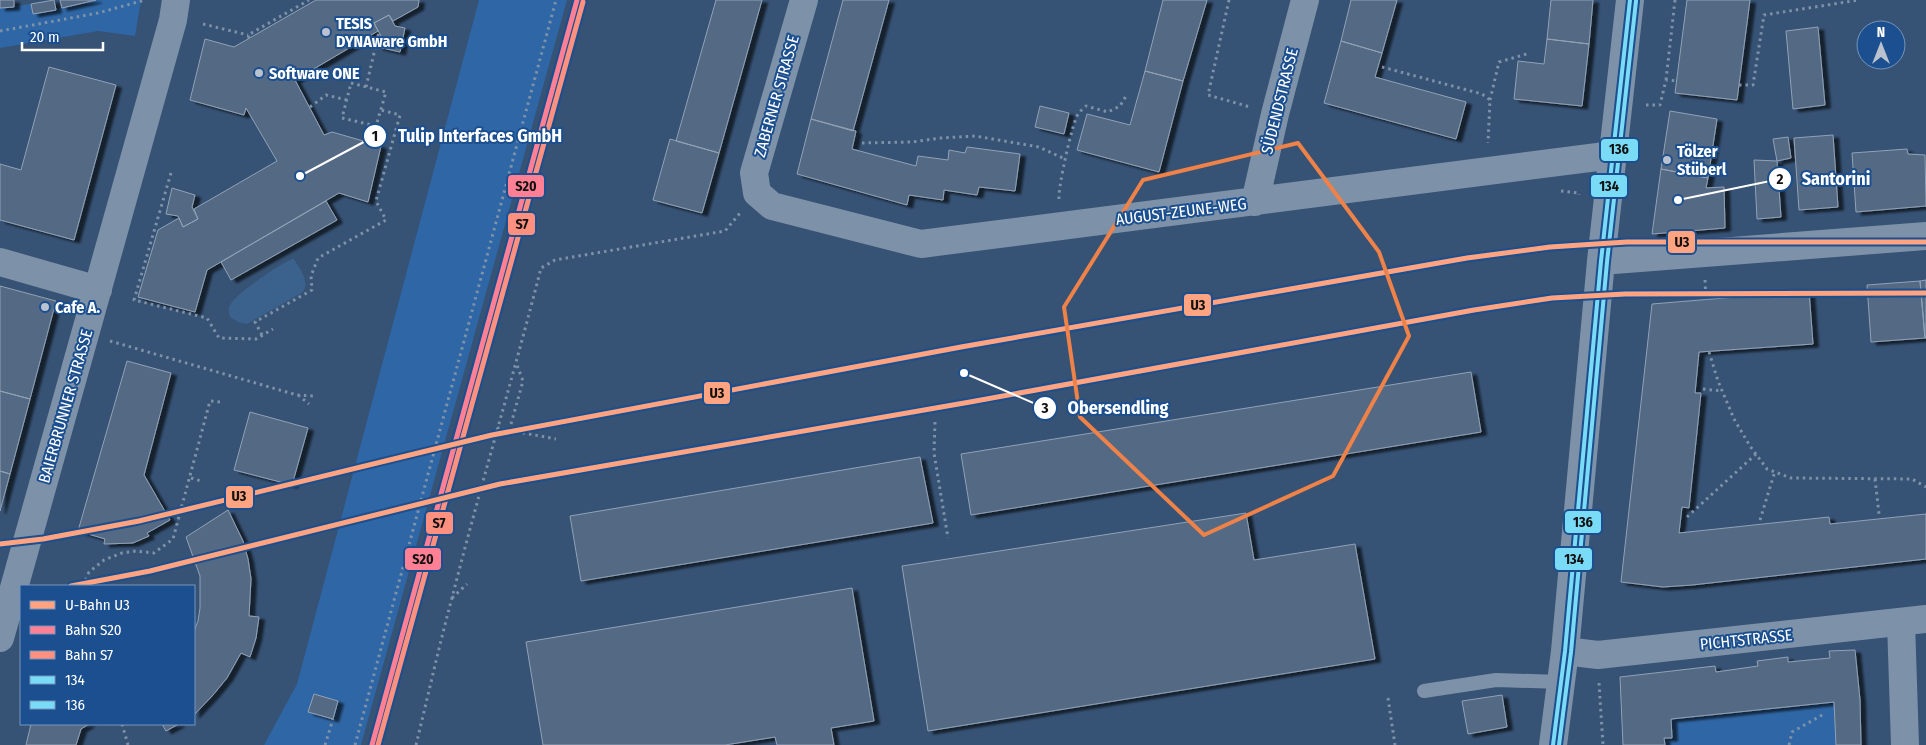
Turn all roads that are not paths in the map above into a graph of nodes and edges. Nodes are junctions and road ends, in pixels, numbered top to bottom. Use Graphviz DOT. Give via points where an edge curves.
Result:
graph roads {
  1 [pos="176,0"];
  2 [pos="804,0"];
  3 [pos="1305,0"];
  4 [pos="1630,0"];
  5 [pos="1613,155"];
  6 [pos="757,193"];
  7 [pos="1255,202"];
  8 [pos="1926,236"];
  9 [pos="0,262"];
  10 [pos="1601,262"];
  11 [pos="98,290"];
  12 [pos="6,596"];
  13 [pos="1913,620"];
  14 [pos="0,638"];
  15 [pos="1565,651"];
  16 [pos="1561,682"];
  17 [pos="1424,691"];
  18 [pos="1553,745"];
  19 [pos="1905,745"];
  1 -- 11 [label="street, BAIERBRUNNER STRASSE"];
  2 -- 6 [label="street, ZABERNER STRASSE" via="754,172"];
  3 -- 7 [label="street, SÜDENDSTRASSE"];
  4 -- 5 [label="street"];
  5 -- 7 [label="street, AUGUST-ZEUNE-WEG"];
  5 -- 10 [label="street"];
  6 -- 7 [label="street, AUGUST-ZEUNE-WEG" via="772,206 921,244"];
  8 -- 10 [label="street"];
  9 -- 11 [label="street"];
  10 -- 15 [label="street"];
  11 -- 12 [label="street, BAIERBRUNNER STRASSE"];
  12 -- 14 [label="street, BAIERBRUNNER STRASSE"];
  13 -- 15 [label="street, PICHTSTRASSE" via="1598,655"];
  13 -- 19 [label="street"];
  15 -- 16 [label="street"];
  16 -- 17 [label="lane" via="1496,680"];
  16 -- 18 [label="street"];
}
